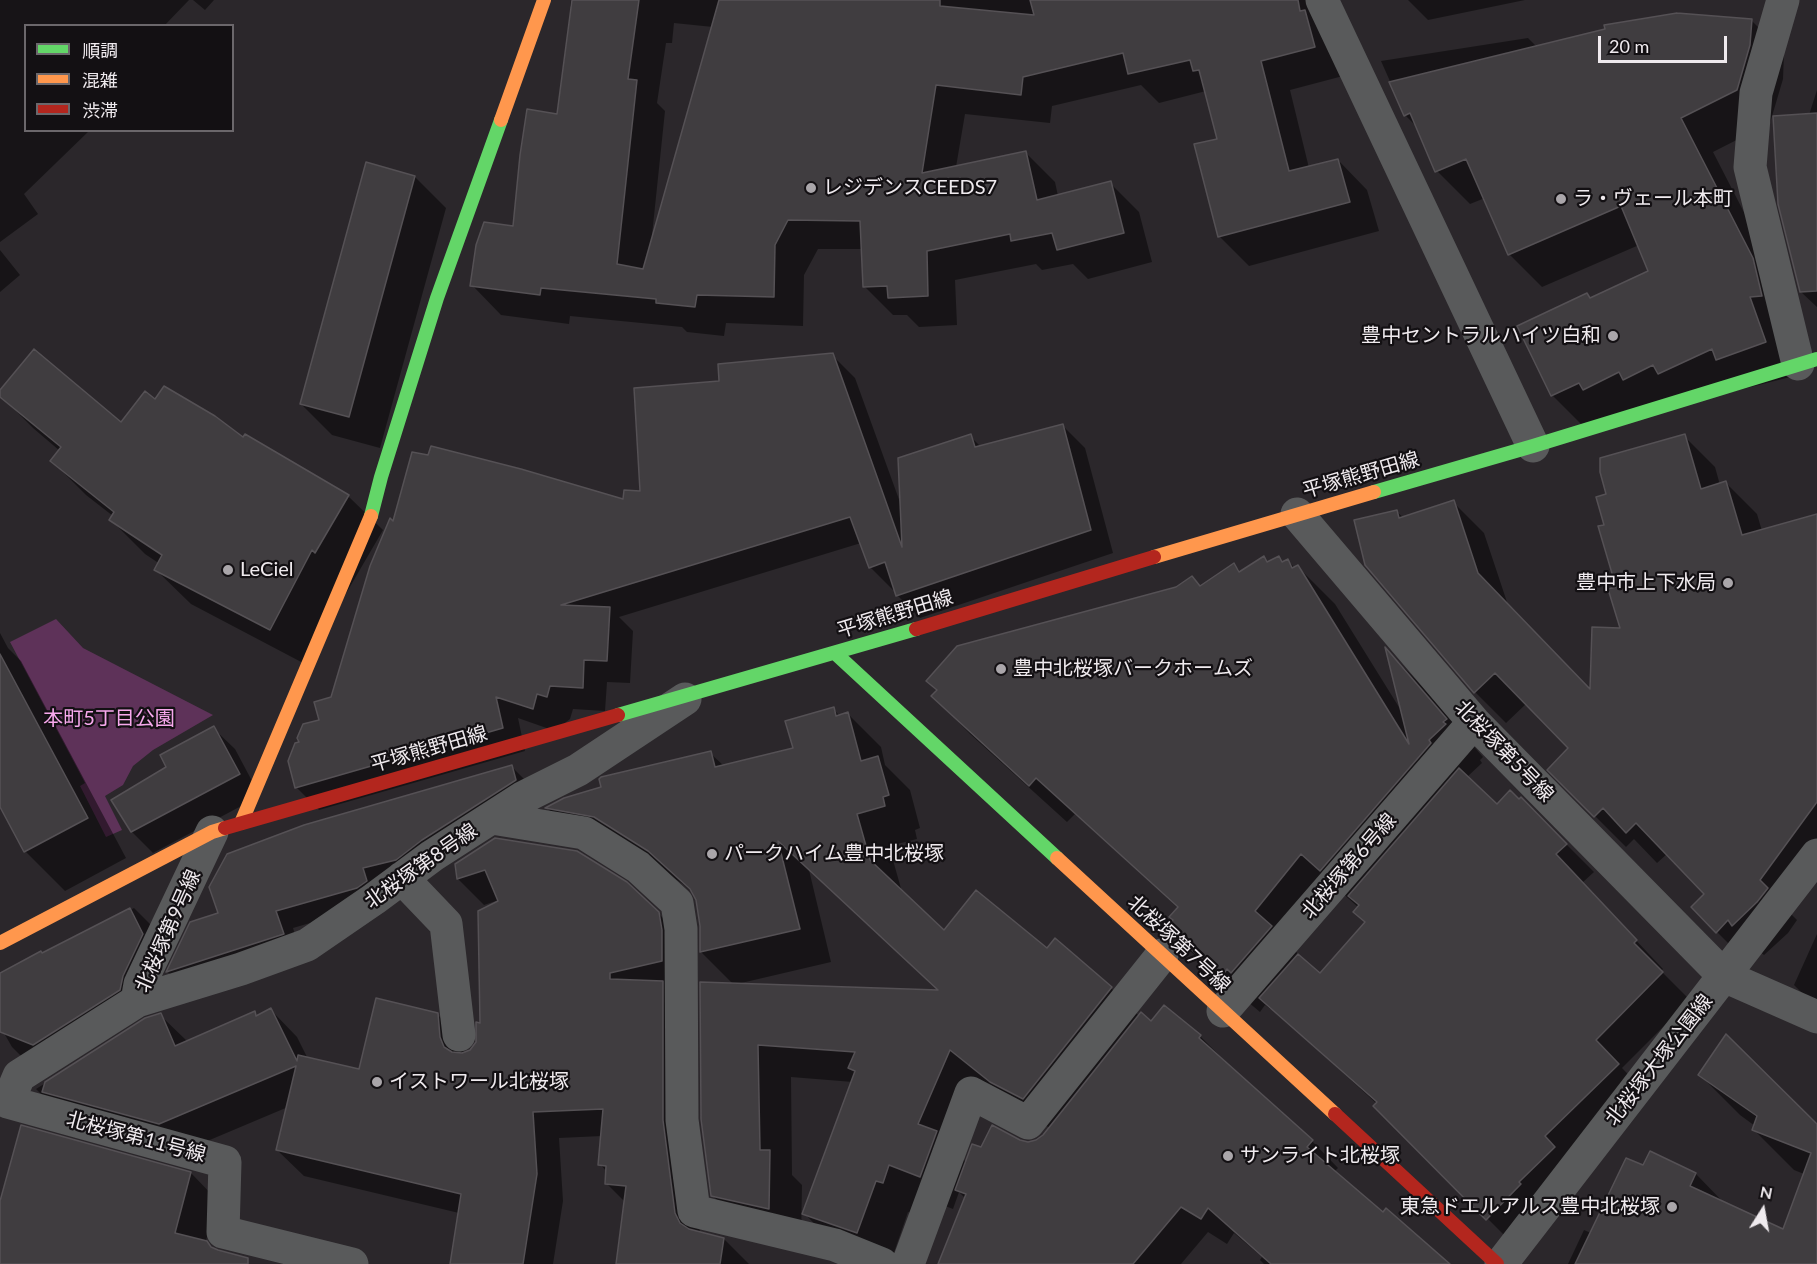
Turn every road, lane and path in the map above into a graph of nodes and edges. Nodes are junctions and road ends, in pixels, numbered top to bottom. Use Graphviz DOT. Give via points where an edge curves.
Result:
graph roads {
  1 [pos="544,0"];
  2 [pos="1322,0"];
  3 [pos="1784,0"];
  4 [pos="1808,361"];
  5 [pos="1533,446"];
  6 [pos="1297,514"];
  7 [pos="835,653"];
  8 [pos="689,696"];
  9 [pos="1474,722"];
  10 [pos="492,818"];
  11 [pos="226,828"];
  12 [pos="1817,855"];
  13 [pos="402,878"];
  14 [pos="0,943"];
  15 [pos="1162,955"];
  16 [pos="1724,976"];
  17 [pos="137,1001"];
  18 [pos="1223,1011"];
  19 [pos="1817,1017"];
  20 [pos="459,1035"];
  21 [pos="10,1092"];
  22 [pos="352,1264"];
  23 [pos="882,1264"];
  24 [pos="908,1264"];
  25 [pos="1499,1264"];
  1 -- 11 [label="street" via="437,298 371,516"];
  2 -- 5 [label="street"];
  3 -- 4 [label="street" via="1756,93 1750,167"];
  4 -- 5 [label="street, 平塚熊野田線"];
  5 -- 6 [label="street, 平塚熊野田線"];
  6 -- 7 [label="street, 平塚熊野田線"];
  6 -- 9 [label="street, 北桜塚第5号線"];
  7 -- 8 [label="street, 平塚熊野田線"];
  7 -- 15 [label="street, 北桜塚第7号線"];
  8 -- 10 [label="street, 北桜塚第8号線" via="578,770"];
  8 -- 11 [label="street, 平塚熊野田線"];
  9 -- 16 [label="street, 北桜塚第5号線"];
  9 -- 18 [label="street, 北桜塚第6号線"];
  10 -- 13 [label="street, 北桜塚第8号線"];
  10 -- 23 [label="street" via="584,833 638,867 677,903 681,929 682,1120 694,1211 835,1245"];
  11 -- 14 [label="street, 平塚熊野田線"];
  11 -- 17 [label="street, 北桜塚第9号線" via="140,984"];
  12 -- 16 [label="street, 北桜塚大塚公園線"];
  13 -- 17 [label="street, 北桜塚第8号線" via="307,945"];
  13 -- 20 [label="street" via="446,924"];
  15 -- 18 [label="street, 北桜塚第7号線"];
  15 -- 24 [label="street" via="1028,1123 971,1093"];
  16 -- 19 [label="street"];
  16 -- 25 [label="street, 北桜塚大塚公園線"];
  17 -- 21 [label="street, 北桜塚第9号線"];
  18 -- 25 [label="street, 北桜塚第7号線"];
  21 -- 22 [label="street, 北桜塚第11号線" via="225,1162 223,1233"];
}
